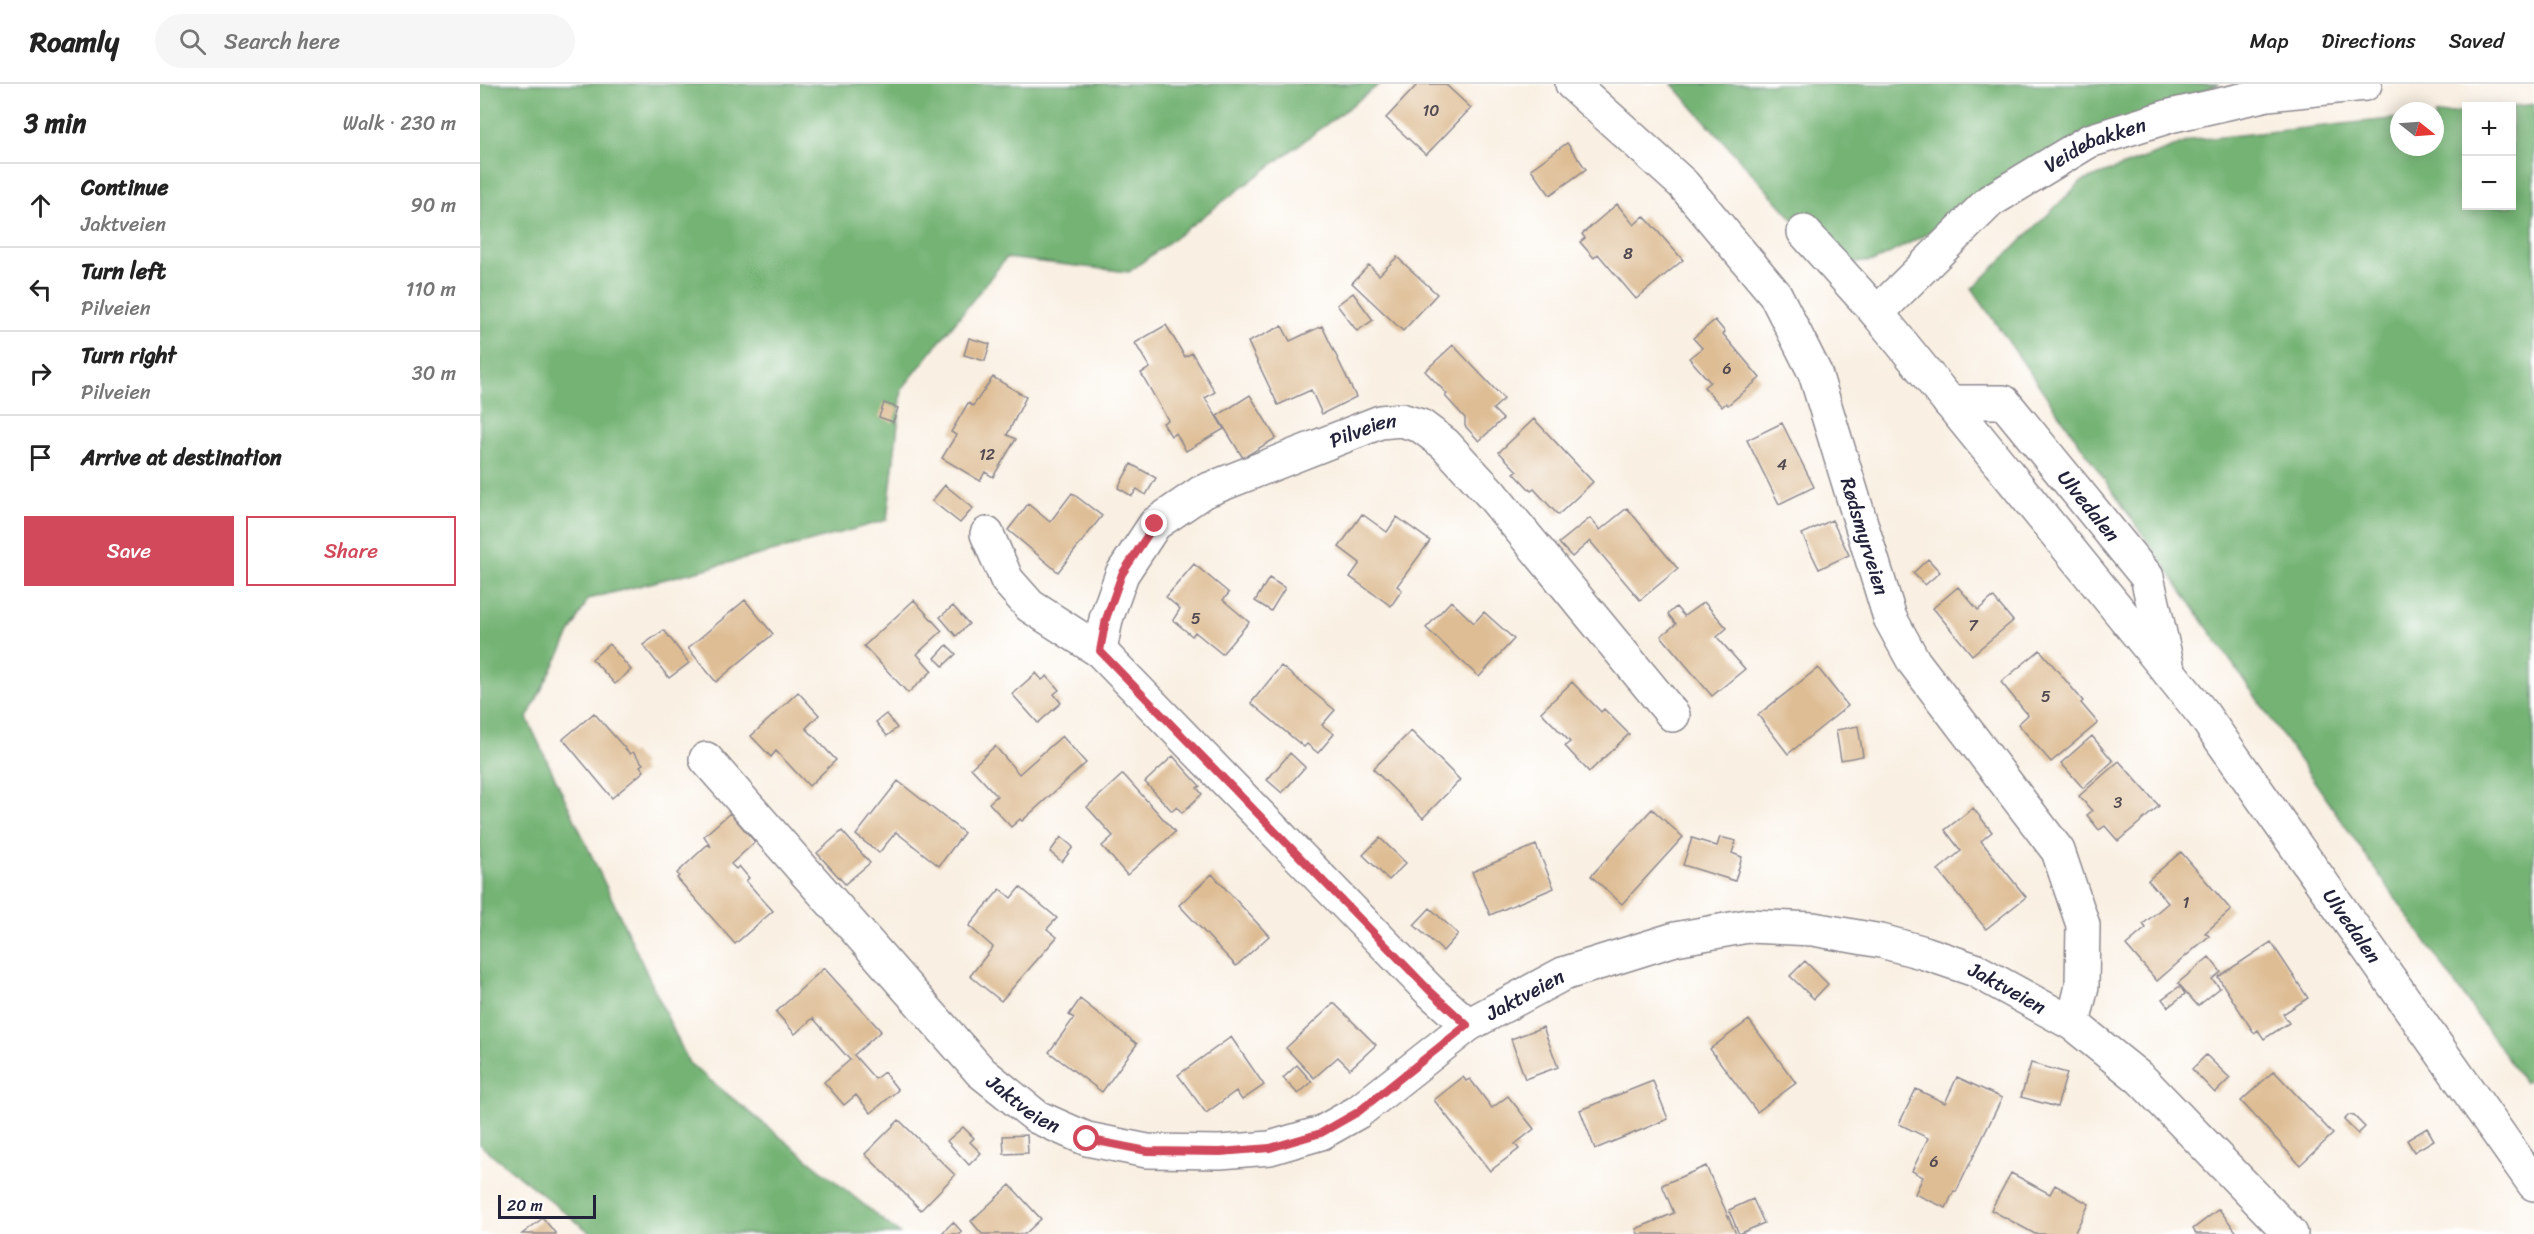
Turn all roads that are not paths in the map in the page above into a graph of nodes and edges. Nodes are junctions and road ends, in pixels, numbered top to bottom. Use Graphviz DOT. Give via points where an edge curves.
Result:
graph roads {
  1 [pos="1572,84"];
  2 [pos="2365,84"];
  3 [pos="1804,232"];
  4 [pos="1877,313"];
  5 [pos="1949,402"];
  6 [pos="987,534"];
  7 [pos="1100,651"];
  8 [pos="2168,671"];
  9 [pos="1673,715"];
  10 [pos="706,759"];
  11 [pos="2073,1024"];
  12 [pos="1467,1025"];
  13 [pos="2534,1184"];
  14 [pos="2291,1234"];
  1 -- 11 [label="street, Rødsmyrveien" via="1683,184 1775,294 1815,373 1890,618 1914,662 2058,851 2083,925 2082,986"];
  2 -- 4 [label="street, Veidebakken" via="2268,94 2170,116 2089,141 1990,201"];
  3 -- 4 [label="street, Ulvedalen"];
  4 -- 5 [label="street, Ulvedalen"];
  5 -- 8 [label="street, Ulvedalen"];
  5 -- 8 [label="street, Ulvedalen" via="2004,402 2147,577"];
  6 -- 7 [label="street" via="1007,580 1030,606"];
  7 -- 9 [label="street, Pilveien" via="1106,619 1122,574 1155,524 1202,492 1380,422 1401,420 1421,426 1491,494"];
  7 -- 12 [label="street"];
  8 -- 13 [label="street, Ulvedalen" via="2203,714"];
  10 -- 12 [label="street, Jaktveien" via="981,1072 1037,1117 1087,1139 1147,1151 1220,1152 1270,1148 1321,1133 1358,1112"];
  11 -- 12 [label="street, Jaktveien" via="1975,970 1925,953 1814,929 1748,926 1675,939 1563,974"];
  11 -- 14 [label="street, Jaktveien" via="2141,1078"];
}
